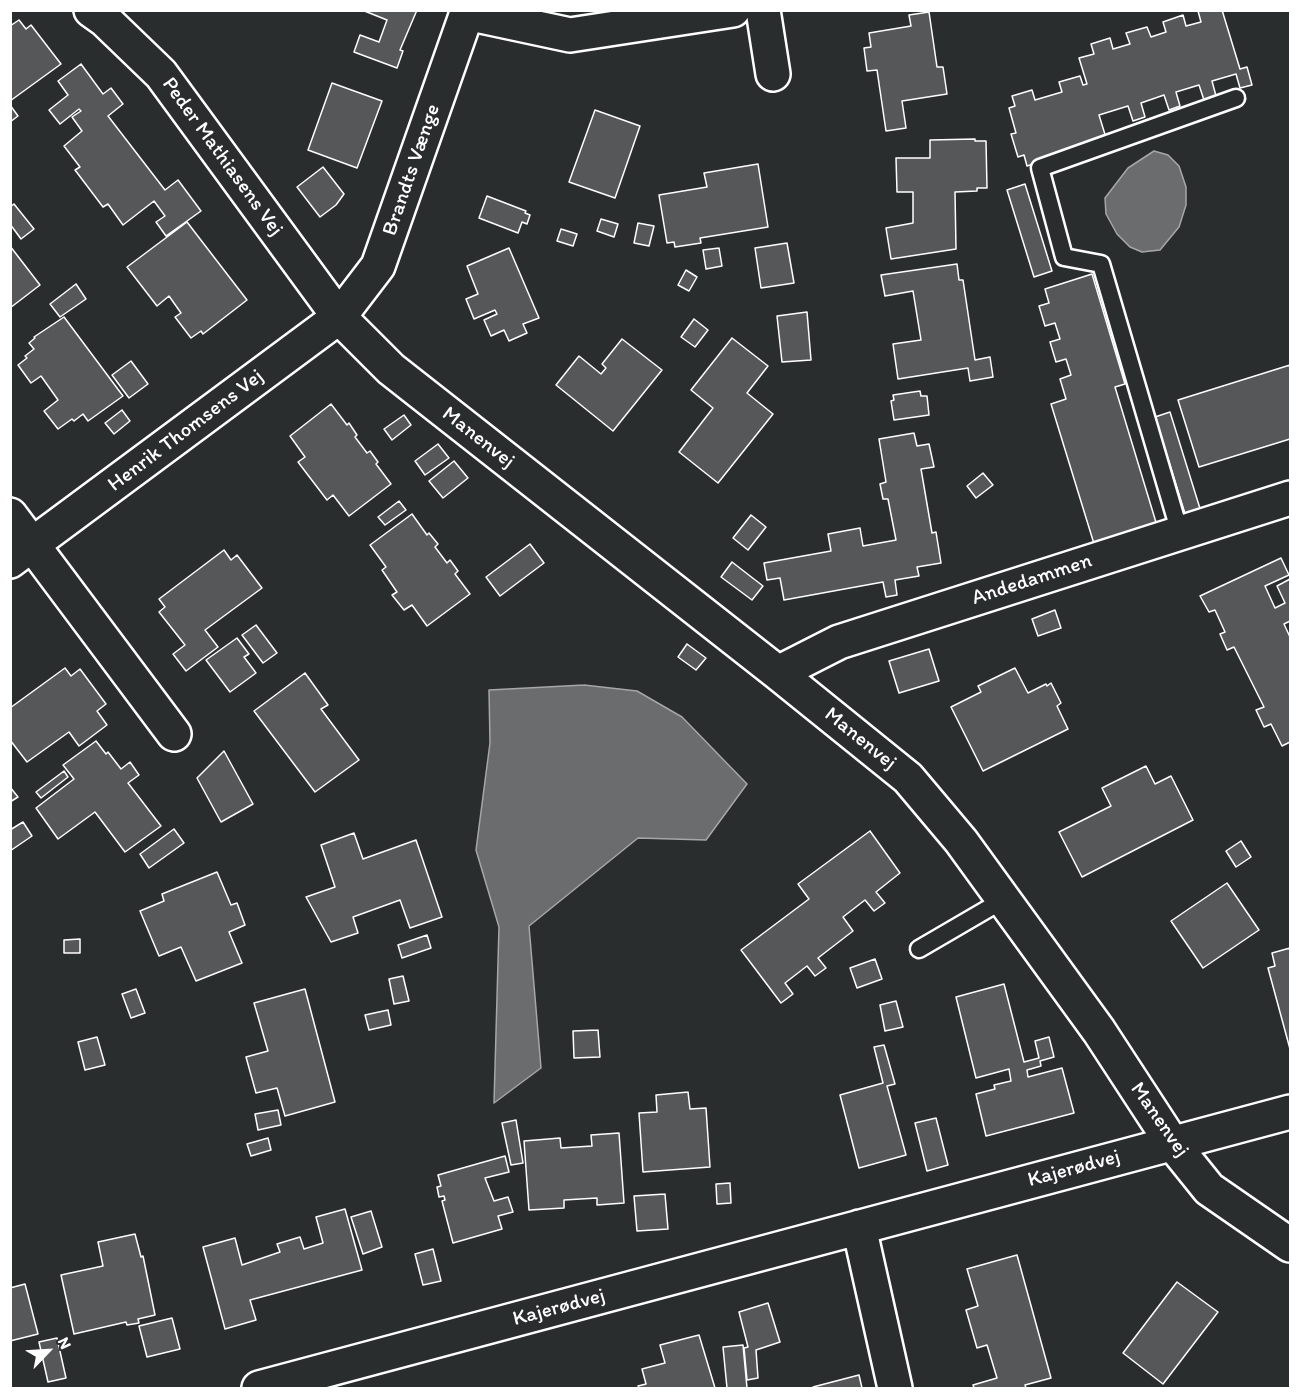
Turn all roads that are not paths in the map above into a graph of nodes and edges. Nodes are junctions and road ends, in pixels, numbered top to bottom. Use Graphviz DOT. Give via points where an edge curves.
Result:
graph roads {
  1 [pos="91,10"];
  2 [pos="733,10"];
  3 [pos="763,10"];
  4 [pos="468,12"];
  5 [pos="772,74"];
  6 [pos="1236,98"];
  7 [pos="339,317"];
  8 [pos="1290,498"];
  9 [pos="10,515"];
  10 [pos="1180,534"];
  11 [pos="21,553"];
  12 [pos="778,673"];
  13 [pos="174,734"];
  14 [pos="1003,900"];
  15 [pos="920,949"];
  16 [pos="1290,1112"];
  17 [pos="1172,1143"];
  18 [pos="859,1227"];
  19 [pos="1290,1245"];
  20 [pos="259,1389"];
  21 [pos="896,1389"];
  1 -- 7 [label="street, Peder Mathiasens Vej" via="161,74"];
  2 -- 4 [label="street, Brandts Vænge" via="570,35"];
  3 -- 5 [label="street"];
  4 -- 7 [label="street, Brandts Vænge" via="378,266"];
  6 -- 10 [label="lane" via="1040,168 1064,257 1101,264"];
  7 -- 11 [label="street, Henrik Thomsens Vej"];
  7 -- 12 [label="street, Manenvej" via="391,369"];
  8 -- 10 [label="street, Andedammen"];
  9 -- 11 [label="street"];
  10 -- 12 [label="street, Andedammen" via="839,642"];
  11 -- 13 [label="street"];
  12 -- 14 [label="street, Manenvej" via="908,778"];
  14 -- 15 [label="lane"];
  14 -- 17 [label="street, Manenvej" via="1099,1030"];
  16 -- 17 [label="street, Kajerødvej"];
  17 -- 18 [label="street, Kajerødvej"];
  17 -- 19 [label="street, Manenvej" via="1209,1189"];
  18 -- 20 [label="street, Kajerødvej"];
  18 -- 21 [label="street"];
}
